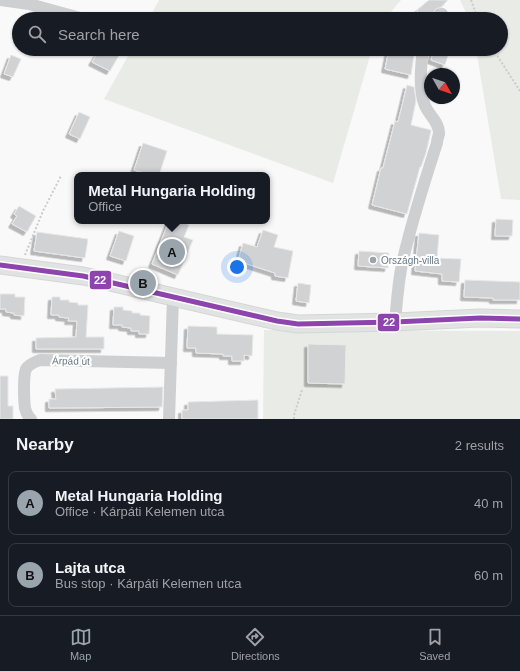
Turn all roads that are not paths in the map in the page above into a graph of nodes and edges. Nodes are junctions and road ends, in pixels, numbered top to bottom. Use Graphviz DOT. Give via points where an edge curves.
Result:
graph roads {
  1 [pos="0,0"];
  2 [pos="58,12"];
  3 [pos="422,56"];
  4 [pos="0,265"];
  5 [pos="173,297"];
  6 [pos="520,319"];
  7 [pos="395,322"];
  8 [pos="171,363"];
  9 [pos="31,419"];
  10 [pos="169,419"];
  1 -- 2 [label="street"];
  3 -- 7 [label="street" via="424,103 437,123 439,132 412,222 397,293"];
  4 -- 5 [label="street" via="83,276"];
  5 -- 7 [label="street" via="298,324"];
  5 -- 8 [label="street"];
  6 -- 7 [label="street"];
  8 -- 9 [label="street, Árpád út" via="40,360 32,363 26,369 24,379 25,409"];
  8 -- 10 [label="street"];
}
